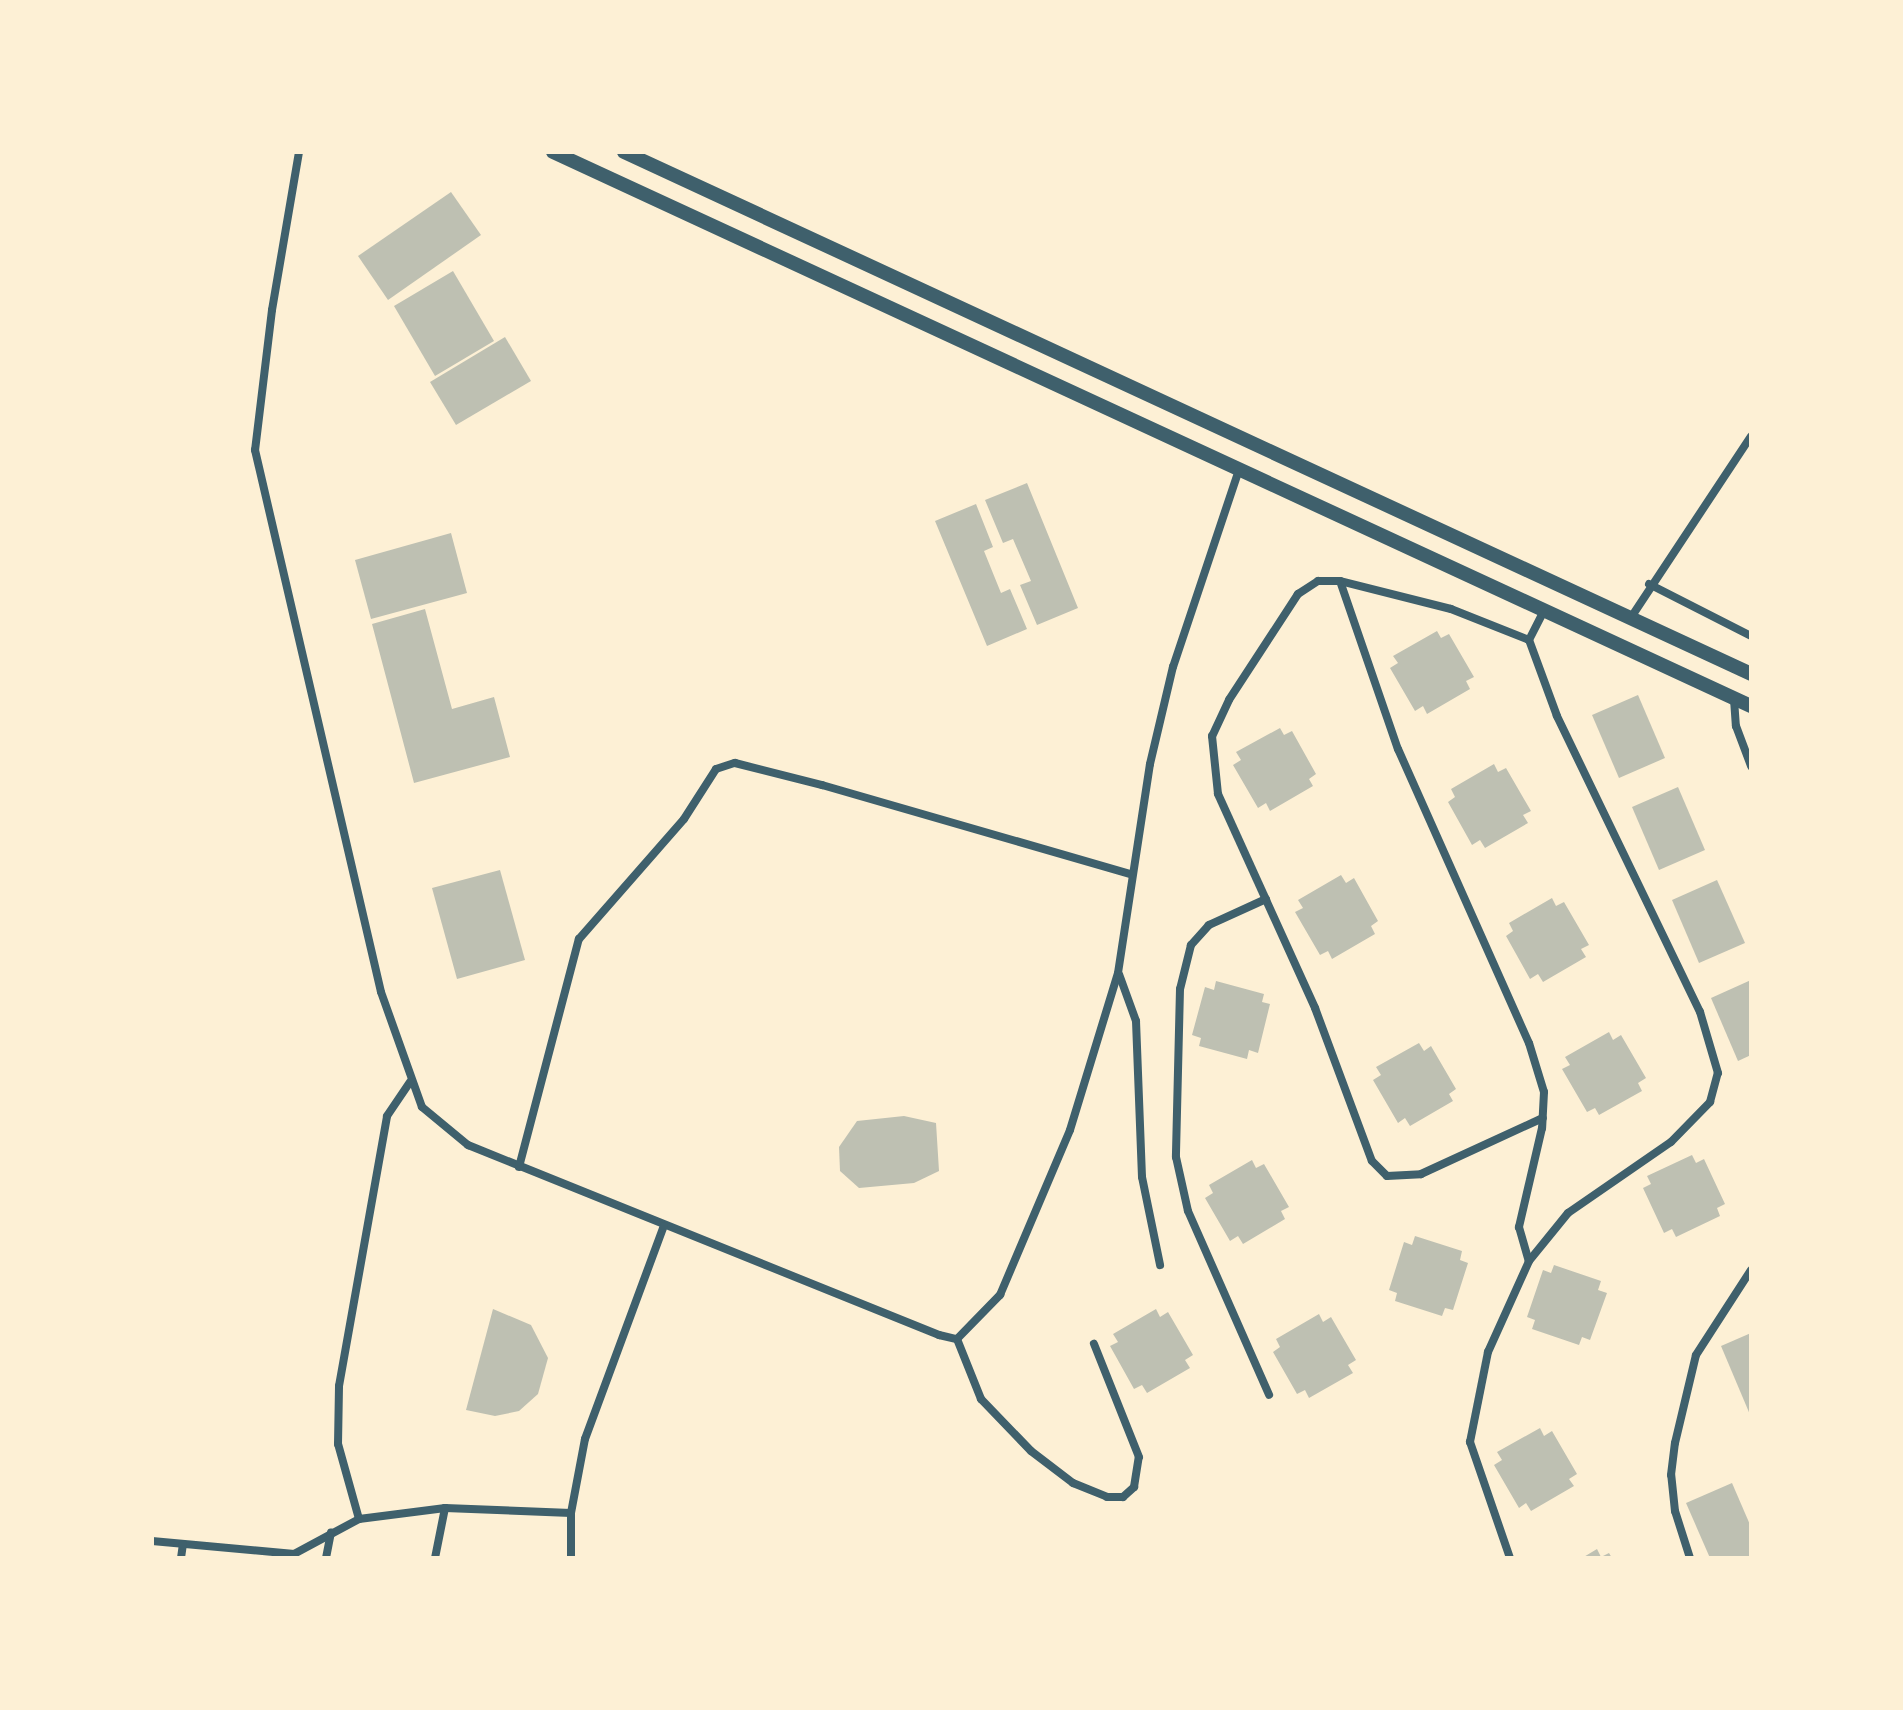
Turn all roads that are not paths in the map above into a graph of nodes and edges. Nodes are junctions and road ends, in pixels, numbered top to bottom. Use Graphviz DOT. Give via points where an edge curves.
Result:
graph roads {
  1 [pos="299,152"];
  2 [pos="553,152"];
  3 [pos="624,152"];
  4 [pos="1751,436"];
  5 [pos="1249,442"];
  6 [pos="1743,447"];
  7 [pos="1751,454"];
  8 [pos="1239,470"];
  9 [pos="1340,581"];
  10 [pos="1649,584"];
  11 [pos="1555,585"];
  12 [pos="1543,612"];
  13 [pos="1629,619"];
  14 [pos="1750,634"];
  15 [pos="1529,640"];
  16 [pos="1751,674"];
  17 [pos="1734,699"];
  18 [pos="1751,706"];
  19 [pos="1751,766"];
  20 [pos="1131,874"];
  21 [pos="1266,899"];
  22 [pos="1118,973"];
  23 [pos="410,1082"];
  24 [pos="1543,1118"];
  25 [pos="519,1167"];
  26 [pos="664,1226"];
  27 [pos="1529,1261"];
  28 [pos="1160,1265"];
  29 [pos="1751,1270"];
  30 [pos="957,1339"];
  31 [pos="1094,1344"];
  32 [pos="1269,1395"];
  33 [pos="445,1508"];
  34 [pos="571,1513"];
  35 [pos="359,1519"];
  36 [pos="331,1532"];
  37 [pos="152,1541"];
  38 [pos="183,1544"];
  39 [pos="181,1558"];
  40 [pos="326,1558"];
  41 [pos="435,1558"];
  42 [pos="571,1558"];
  43 [pos="1510,1558"];
  44 [pos="1690,1558"];
  1 -- 23 [label="street" via="255,450 381,992"];
  2 -- 8 [label="street"];
  3 -- 5 [label="street"];
  4 -- 6 [label="street"];
  5 -- 8 [label="street"];
  5 -- 11 [label="street"];
  6 -- 7 [label="street"];
  6 -- 10 [label="street"];
  8 -- 12 [label="street"];
  8 -- 20 [label="street" via="1173,667"];
  9 -- 15 [label="street" via="1451,609"];
  9 -- 21 [label="street" via="1318,581 1298,594 1229,700 1212,736 1218,794"];
  9 -- 24 [label="street" via="1398,749 1529,1043 1544,1092"];
  10 -- 13 [label="street"];
  10 -- 14 [label="street"];
  11 -- 12 [label="street"];
  11 -- 13 [label="street"];
  12 -- 15 [label="street"];
  12 -- 17 [label="street"];
  13 -- 16 [label="street"];
  15 -- 27 [label="street" via="1557,716 1700,1012 1718,1073 1710,1102 1671,1142 1568,1213"];
  17 -- 18 [label="street"];
  17 -- 19 [label="street" via="1736,726"];
  20 -- 22 [label="street"];
  20 -- 25 [label="street" via="822,785 735,763 716,769 684,819 579,939"];
  21 -- 24 [label="street" via="1315,1008 1372,1161 1387,1176 1421,1174"];
  21 -- 32 [label="street" via="1209,925 1191,945 1180,989 1176,1157 1188,1211"];
  22 -- 28 [label="street" via="1136,1021 1142,1177"];
  22 -- 30 [label="street" via="1070,1130 1017,1262 1000,1295"];
  23 -- 25 [label="street" via="422,1107 443,1130"];
  23 -- 35 [label="street" via="387,1116 339,1386 338,1444"];
  24 -- 27 [label="street" via="1519,1227"];
  25 -- 26 [label="street"];
  26 -- 30 [label="street"];
  26 -- 34 [label="street" via="585,1439"];
  27 -- 43 [label="street" via="1488,1352 1470,1442"];
  29 -- 44 [label="street" via="1696,1355 1675,1443 1675,1511"];
  30 -- 31 [label="street" via="981,1399 1031,1451 1073,1483 1107,1497 1123,1497 1134,1487 1139,1457"];
  33 -- 34 [label="street"];
  33 -- 35 [label="street"];
  33 -- 41 [label="street"];
  34 -- 42 [label="street"];
  35 -- 36 [label="street"];
  36 -- 38 [label="street" via="294,1554"];
  36 -- 40 [label="street"];
  37 -- 38 [label="street"];
  38 -- 39 [label="street"];
}
